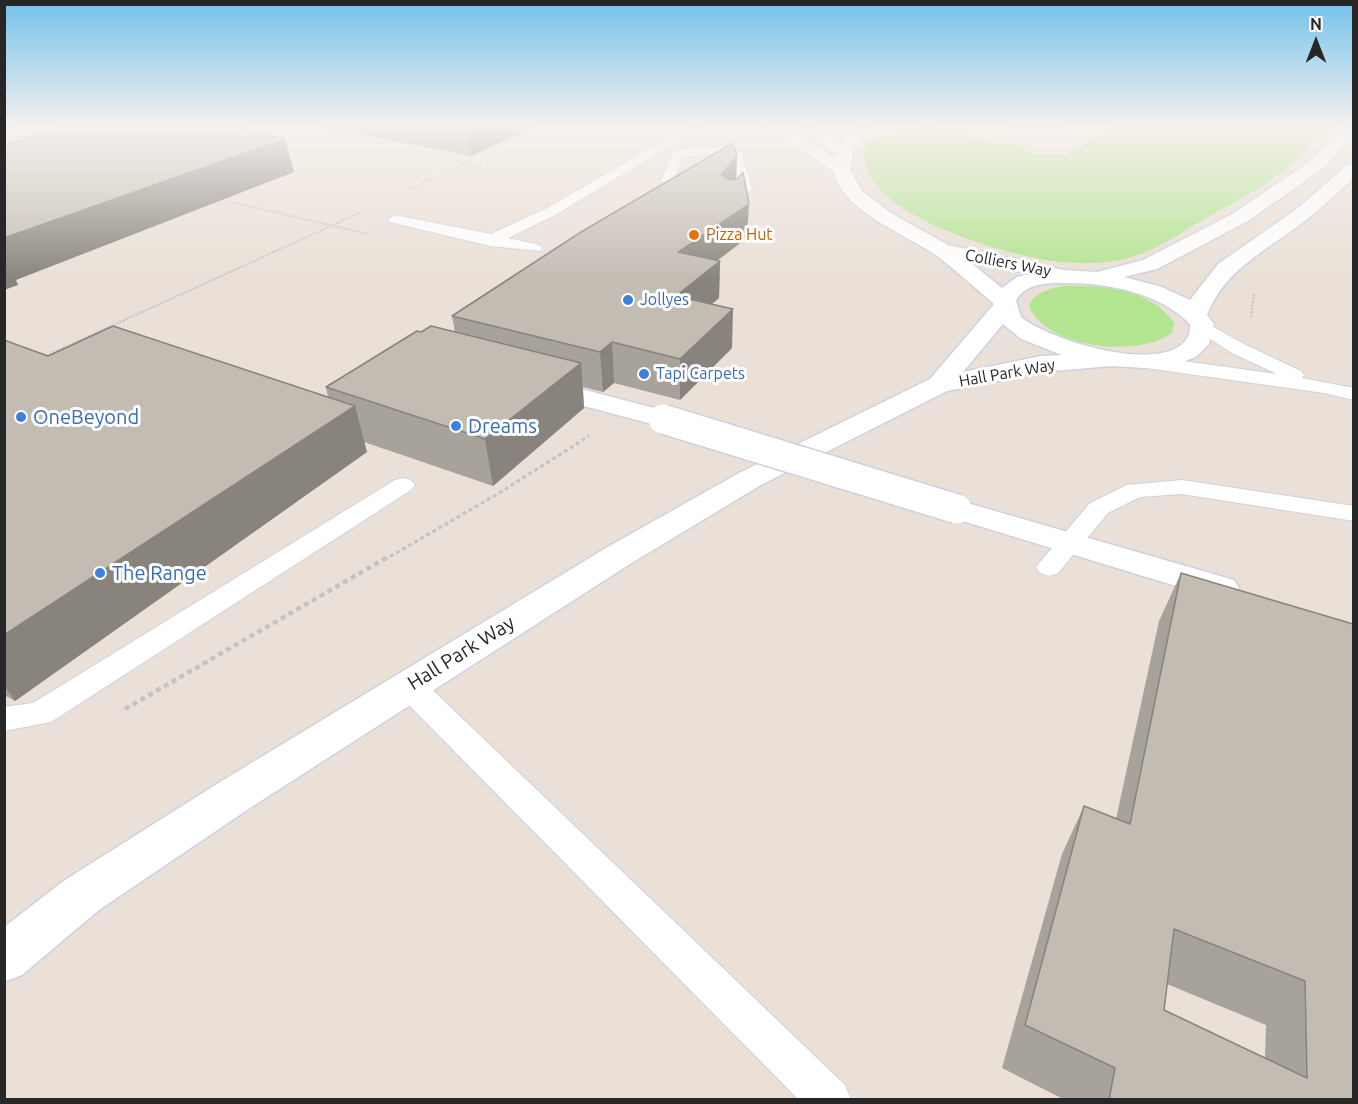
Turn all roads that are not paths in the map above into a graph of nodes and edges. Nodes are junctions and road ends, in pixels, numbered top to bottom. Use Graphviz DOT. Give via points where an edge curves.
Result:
graph roads {
  1 [pos="609,178"];
  2 [pos="671,178"];
  3 [pos="742,178"];
  4 [pos="846,178"];
  5 [pos="1297,178"];
  6 [pos="1343,178"];
  7 [pos="668,180"];
  8 [pos="729,207"];
  9 [pos="395,219"];
  10 [pos="490,241"];
  11 [pos="534,248"];
  12 [pos="942,250"];
  13 [pos="1085,276"];
  14 [pos="1004,305"];
  15 [pos="1198,320"];
  16 [pos="1110,359"];
  17 [pos="1139,361"];
  18 [pos="519,380"];
  19 [pos="939,385"];
  20 [pos="1324,387"];
  21 [pos="1353,394"];
  22 [pos="403,485"];
  23 [pos="1353,514"];
  24 [pos="1059,555"];
  25 [pos="1248,596"];
  26 [pos="408,686"];
  27 [pos="4,719"];
  28 [pos="4,958"];
  29 [pos="830,1100"];
  1 -- 10 [label="lane"];
  2 -- 7 [label="lane"];
  3 -- 8 [label="lane" via="745,189"];
  4 -- 12 [label="main road, Colliers Way" via="850,188 867,204"];
  5 -- 13 [label="main road" via="1209,235 1150,265"];
  6 -- 15 [label="main road" via="1304,213 1222,271 1201,297"];
  9 -- 10 [label="lane"];
  10 -- 11 [label="lane"];
  12 -- 13 [label="main road, Colliers Way"];
  12 -- 14 [label="main road, Colliers Way"];
  13 -- 14 [label="main road, Hall Park Way" via="1026,282 1011,290"];
  13 -- 15 [label="main road" via="1155,291 1179,302"];
  14 -- 16 [label="main road, Colliers Way" via="1011,321 1050,345"];
  14 -- 19 [label="main road, Hall Park Way"];
  15 -- 17 [label="main road" via="1202,336 1196,345 1183,353"];
  15 -- 20 [label="lane" via="1264,362"];
  16 -- 17 [label="main road"];
  16 -- 19 [label="main road, Hall Park Way" via="1041,364"];
  17 -- 20 [label="lane"];
  18 -- 24 [label="main road, bridge" via="663,419 957,509"];
  19 -- 26 [label="main road, Hall Park Way" via="750,479"];
  20 -- 21 [label="lane"];
  22 -- 27 [label="lane" via="39,714"];
  23 -- 24 [label="lane" via="1182,487 1136,490 1100,508"];
  24 -- 25 [label="main road"];
  26 -- 28 [label="main road, Hall Park Way" via="82,895"];
  26 -- 29 [label="lane"];
}
